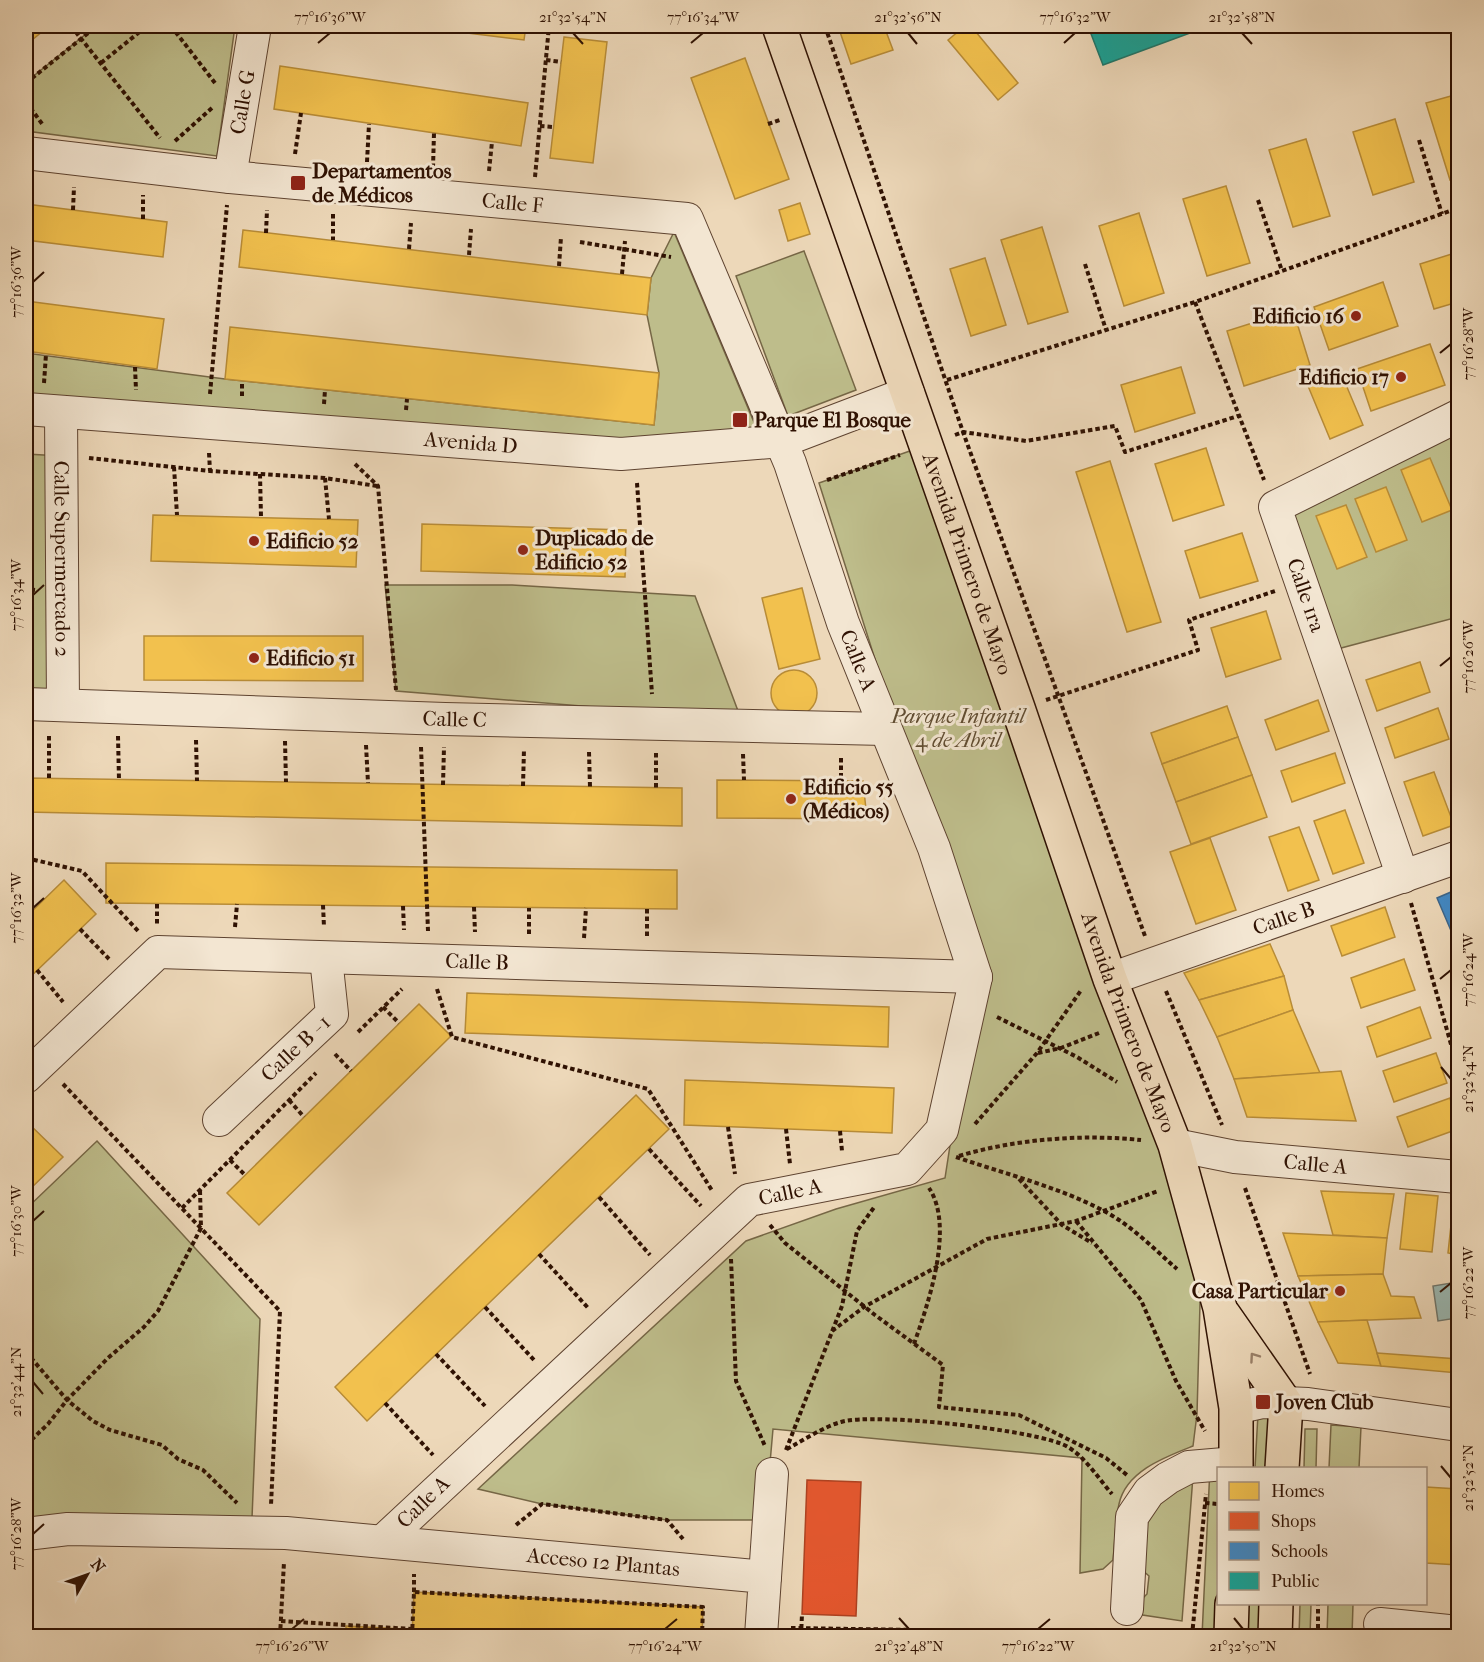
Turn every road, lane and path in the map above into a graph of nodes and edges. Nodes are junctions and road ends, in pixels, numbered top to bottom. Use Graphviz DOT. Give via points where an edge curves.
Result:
graph roads {
  1 [pos="71,26"];
  2 [pos="97,26"];
  3 [pos="147,26"];
  4 [pos="171,26"];
  5 [pos="255,26"];
  6 [pos="549,26"];
  7 [pos="778,26"];
  8 [pos="825,26"];
  9 [pos="81,38"];
  10 [pos="546,60"];
  11 [pos="561,62"];
  12 [pos="101,63"];
  13 [pos="26,83"];
  14 [pos="218,87"];
  15 [pos="26,102"];
  16 [pos="217,103"];
  17 [pos="301,113"];
  18 [pos="369,124"];
  19 [pos="540,126"];
  20 [pos="554,127"];
  21 [pos="50,134"];
  22 [pos="1419,140"];
  23 [pos="26,153"];
  24 [pos="230,177"];
  25 [pos="291,183"];
  26 [pos="365,189"];
  27 [pos="1258,200"];
  28 [pos="532,205"];
  29 [pos="1458,208"];
  30 [pos="1442,214"];
  31 [pos="557,238"];
  32 [pos="680,259"];
  33 [pos="1085,264"];
  34 [pos="1282,271"];
  35 [pos="1195,302"];
  36 [pos="1106,330"];
  37 [pos="947,380"];
  38 [pos="908,393"];
  39 [pos="26,409"];
  40 [pos="61,412"];
  41 [pos="1238,416"];
  42 [pos="1458,416"];
  43 [pos="207,424"];
  44 [pos="963,432"];
  45 [pos="782,441"];
  46 [pos="926,446"];
  47 [pos="621,454"];
  48 [pos="61,456"];
  49 [pos="174,467"];
  50 [pos="260,474"];
  51 [pos="325,478"];
  52 [pos="819,483"];
  53 [pos="1275,507"];
  54 [pos="177,515"];
  55 [pos="261,517"];
  56 [pos="329,519"];
  57 [pos="1301,582"];
  58 [pos="385,585"];
  59 [pos="652,695"];
  60 [pos="1059,697"];
  61 [pos="117,707"];
  62 [pos="1018,708"];
  63 [pos="195,710"];
  64 [pos="46,711"];
  65 [pos="365,716"];
  66 [pos="445,719"];
  67 [pos="524,721"];
  68 [pos="885,729"];
  69 [pos="284,732"];
  70 [pos="590,745"];
  71 [pos="656,746"];
  72 [pos="49,778"];
  73 [pos="120,780"];
  74 [pos="197,781"];
  75 [pos="286,782"];
  76 [pos="368,783"];
  77 [pos="443,785"];
  78 [pos="523,786"];
  79 [pos="590,787"];
  80 [pos="656,788"];
  81 [pos="1458,857"];
  82 [pos="26,858"];
  83 [pos="1403,877"];
  84 [pos="80,929"];
  85 [pos="158,952"];
  86 [pos="326,958"];
  87 [pos="429,962"];
  88 [pos="1155,964"];
  89 [pos="37,970"];
  90 [pos="976,977"];
  91 [pos="128,980"];
  92 [pos="1097,982"];
  93 [pos="406,984"];
  94 [pos="383,1007"];
  95 [pos="988,1014"];
  96 [pos="399,1023"];
  97 [pos="81,1025"];
  98 [pos="1105,1032"];
  99 [pos="351,1038"];
  100 [pos="1046,1041"];
  101 [pos="343,1046"];
  102 [pos="1061,1048"];
  103 [pos="1037,1053"];
  104 [pos="335,1054"];
  105 [pos="327,1062"];
  106 [pos="34,1069"];
  107 [pos="320,1069"];
  108 [pos="1458,1069"];
  109 [pos="351,1071"];
  110 [pos="1126,1088"];
  111 [pos="289,1100"];
  112 [pos="304,1117"];
  113 [pos="219,1120"];
  114 [pos="728,1127"];
  115 [pos="972,1127"];
  116 [pos="1164,1143"];
  117 [pos="649,1149"];
  118 [pos="957,1151"];
  119 [pos="955,1157"];
  120 [pos="1235,1157"];
  121 [pos="230,1160"];
  122 [pos="948,1164"];
  123 [pos="245,1175"];
  124 [pos="1458,1178"];
  125 [pos="1019,1179"];
  126 [pos="926,1184"];
  127 [pos="200,1189"];
  128 [pos="1167,1189"];
  129 [pos="599,1197"];
  130 [pos="878,1203"];
  131 [pos="182,1208"];
  132 [pos="1105,1211"];
  133 [pos="735,1213"];
  134 [pos="1076,1221"];
  135 [pos="1062,1225"];
  136 [pos="201,1228"];
  137 [pos="1095,1244"];
  138 [pos="539,1254"];
  139 [pos="936,1268"];
  140 [pos="668,1276"];
  141 [pos="1186,1276"];
  142 [pos="844,1291"];
  143 [pos="485,1307"];
  144 [pos="864,1307"];
  145 [pos="1220,1308"];
  146 [pos="609,1329"];
  147 [pos="832,1331"];
  148 [pos="914,1344"];
  149 [pos="26,1352"];
  150 [pos="436,1354"];
  151 [pos="553,1380"];
  152 [pos="67,1400"];
  153 [pos="385,1403"];
  154 [pos="1297,1404"];
  155 [pos="1236,1408"];
  156 [pos="1458,1425"];
  157 [pos="504,1426"];
  158 [pos="1208,1436"];
  159 [pos="763,1437"];
  160 [pos="26,1445"];
  161 [pos="779,1462"];
  162 [pos="1236,1466"];
  163 [pos="1282,1467"];
  164 [pos="451,1475"];
  165 [pos="1205,1503"];
  166 [pos="1217,1504"];
  167 [pos="1140,1505"];
  168 [pos="504,1525"];
  169 [pos="276,1533"];
  170 [pos="26,1534"];
  171 [pos="384,1540"];
  172 [pos="710,1572"];
  173 [pos="765,1577"];
  174 [pos="1232,1605"];
  175 [pos="1276,1605"];
  176 [pos="1318,1605"];
  177 [pos="1127,1609"];
  178 [pos="802,1614"];
  179 [pos="281,1621"];
  180 [pos="1380,1624"];
  181 [pos="412,1629"];
  182 [pos="801,1629"];
  183 [pos="1192,1631"];
  184 [pos="1094,1632"];
  185 [pos="1458,1632"];
  186 [pos="1170,1633"];
  187 [pos="280,1636"];
  188 [pos="412,1636"];
  189 [pos="702,1636"];
  190 [pos="760,1636"];
  191 [pos="801,1636"];
  192 [pos="1231,1636"];
  193 [pos="1275,1636"];
  194 [pos="1318,1636"];
  1 -- 9 [label="path"];
  2 -- 9 [label="path"];
  3 -- 12 [label="path"];
  4 -- 14 [label="path"];
  5 -- 24 [label="street, Calle G"];
  6 -- 10 [label="path"];
  7 -- 38 [label="main road, Avenida Primero de Mayo"];
  8 -- 37 [label="path"];
  9 -- 12 [label="path"];
  9 -- 13 [label="path"];
  10 -- 11 [label="path"];
  10 -- 19 [label="path"];
  12 -- 16 [label="path" via="167,148"];
  15 -- 21 [label="path"];
  17 -- 25 [label="path"];
  18 -- 26 [label="path"];
  19 -- 20 [label="path"];
  19 -- 28 [label="path"];
  22 -- 30 [label="path"];
  23 -- 24 [label="street, Calle F"];
  24 -- 25 [label="street, Calle F"];
  24 -- 43 [label="path"];
  25 -- 26 [label="street, Calle F"];
  26 -- 28 [label="street, Calle F"];
  27 -- 34 [label="path"];
  28 -- 45 [label="street, Calle F" via="687,219"];
  29 -- 30 [label="path"];
  30 -- 34 [label="path"];
  31 -- 32 [label="path"];
  33 -- 36 [label="path"];
  34 -- 35 [label="path"];
  35 -- 36 [label="path"];
  35 -- 41 [label="path"];
  36 -- 37 [label="path"];
  37 -- 44 [label="path"];
  38 -- 45 [label="street, Avenida D"];
  38 -- 46 [label="main road, Avenida Primero de Mayo"];
  39 -- 40 [label="street, Avenida D"];
  40 -- 43 [label="street, Avenida D"];
  40 -- 48 [label="street, Calle Supermercado 2"];
  41 -- 44 [label="path" via="1125,452 1115,426 1026,441"];
  41 -- 53 [label="path"];
  42 -- 53 [label="street"];
  43 -- 47 [label="street, Avenida D"];
  44 -- 46 [label="path"];
  44 -- 60 [label="path"];
  45 -- 47 [label="street, Avenida D"];
  45 -- 68 [label="street, Calle A" via="843,622"];
  46 -- 52 [label="path"];
  46 -- 62 [label="main road, Avenida Primero de Mayo"];
  47 -- 59 [label="path" via="638,486"];
  48 -- 49 [label="path"];
  48 -- 64 [label="street, Calle Supermercado 2"];
  49 -- 50 [label="path"];
  49 -- 54 [label="path"];
  50 -- 51 [label="path"];
  50 -- 55 [label="path"];
  51 -- 56 [label="path"];
  51 -- 58 [label="path" via="378,486"];
  53 -- 57 [label="street, Calle 1ra"];
  57 -- 60 [label="path" via="1190,620 1198,650"];
  57 -- 83 [label="street, Calle 1ra"];
  60 -- 62 [label="path"];
  60 -- 88 [label="path"];
  61 -- 63 [label="street, Calle C"];
  61 -- 64 [label="street, Calle C"];
  61 -- 73 [label="path"];
  62 -- 92 [label="main road, Avenida Primero de Mayo"];
  63 -- 65 [label="street, Calle C"];
  63 -- 74 [label="path"];
  64 -- 72 [label="path"];
  65 -- 66 [label="street, Calle C"];
  65 -- 76 [label="path"];
  66 -- 67 [label="street, Calle C"];
  66 -- 77 [label="path"];
  67 -- 68 [label="street, Calle C"];
  67 -- 78 [label="path"];
  68 -- 90 [label="street, Calle A" via="934,848"];
  69 -- 75 [label="path"];
  70 -- 79 [label="path"];
  71 -- 80 [label="path"];
  81 -- 83 [label="street, Calle B"];
  82 -- 85 [label="path" via="82,871"];
  83 -- 88 [label="street, Calle B"];
  83 -- 108 [label="path"];
  84 -- 91 [label="path"];
  85 -- 86 [label="street, Calle B"];
  85 -- 91 [label="street"];
  86 -- 87 [label="street, Calle B"];
  86 -- 113 [label="street, Calle B - 1" via="332,1014"];
  87 -- 90 [label="street, Calle B"];
  87 -- 133 [label="path" via="452,1037 648,1089"];
  88 -- 92 [label="street, Calle B"];
  88 -- 120 [label="path"];
  89 -- 97 [label="path"];
  90 -- 133 [label="street, Calle A" via="942,1130 907,1169"];
  91 -- 97 [label="street"];
  92 -- 100 [label="path" via="1065,1010"];
  92 -- 116 [label="main road, Avenida Primero de Mayo"];
  93 -- 94 [label="path"];
  94 -- 96 [label="path"];
  94 -- 99 [label="path"];
  95 -- 100 [label="path"];
  97 -- 106 [label="street"];
  98 -- 102 [label="path"];
  100 -- 102 [label="path"];
  100 -- 103 [label="path"];
  101 -- 104 [label="path"];
  102 -- 103 [label="path"];
  102 -- 110 [label="path"];
  103 -- 115 [label="path"];
  104 -- 105 [label="path"];
  104 -- 109 [label="path"];
  106 -- 131 [label="path"];
  107 -- 111 [label="path"];
  111 -- 112 [label="path"];
  111 -- 121 [label="path"];
  114 -- 133 [label="path"];
  116 -- 119 [label="path" via="1110,1137 1000,1144"];
  116 -- 120 [label="street, Calle A"];
  116 -- 145 [label="main road, Avenida Primero de Mayo"];
  117 -- 133 [label="path"];
  118 -- 119 [label="path"];
  119 -- 122 [label="path"];
  119 -- 125 [label="path"];
  120 -- 124 [label="street, Calle A"];
  120 -- 154 [label="path" via="1311,1376"];
  121 -- 123 [label="path"];
  121 -- 127 [label="path"];
  125 -- 132 [label="path"];
  125 -- 135 [label="path"];
  126 -- 139 [label="path" via="933,1194 941,1236"];
  127 -- 131 [label="path"];
  127 -- 136 [label="path"];
  128 -- 132 [label="path"];
  129 -- 140 [label="path"];
  130 -- 142 [label="path" via="857,1231"];
  131 -- 136 [label="path"];
  132 -- 134 [label="path"];
  132 -- 141 [label="path"];
  133 -- 140 [label="street, Calle A"];
  133 -- 142 [label="path" via="785,1243"];
  133 -- 159 [label="path" via="736,1381"];
  134 -- 135 [label="path"];
  134 -- 137 [label="path"];
  135 -- 137 [label="path"];
  135 -- 139 [label="path" via="987,1239"];
  136 -- 152 [label="path" via="158,1311"];
  136 -- 169 [label="path" via="280,1311 270,1518"];
  137 -- 158 [label="path" via="1141,1300 1176,1381"];
  138 -- 146 [label="path"];
  139 -- 144 [label="path"];
  139 -- 148 [label="path"];
  140 -- 146 [label="street, Calle A"];
  142 -- 144 [label="path"];
  142 -- 147 [label="path"];
  143 -- 151 [label="path"];
  144 -- 147 [label="path"];
  144 -- 148 [label="path"];
  154 -- 145 [label="main road, Avenida Primero de Mayo, one-way"];
  145 -- 155 [label="main road, Avenida Primero de Mayo"];
  146 -- 151 [label="street, Calle A"];
  147 -- 161 [label="path"];
  148 -- 167 [label="path" via="943,1365 939,1407 1019,1415 1106,1458"];
  149 -- 152 [label="path"];
  150 -- 157 [label="path"];
  151 -- 157 [label="street, Calle A"];
  152 -- 160 [label="path"];
  152 -- 169 [label="path" via="101,1426 162,1445 178,1459 203,1470"];
  153 -- 164 [label="path"];
  154 -- 155 [label="street" via="1263,1402"];
  154 -- 156 [label="street"];
  154 -- 163 [label="main road"];
  155 -- 162 [label="main road, Avenida Primero de Mayo"];
  157 -- 164 [label="street, Calle A"];
  161 -- 167 [label="path" via="841,1421 894,1418 1013,1431 1070,1447"];
  161 -- 173 [label="street"];
  162 -- 167 [label="street" via="1189,1467 1167,1478"];
  164 -- 171 [label="street, Calle A"];
  165 -- 166 [label="path"];
  167 -- 177 [label="street"];
  168 -- 172 [label="path" via="515,1526 542,1504 667,1520"];
  169 -- 170 [label="street, Calle A" via="68,1529"];
  169 -- 171 [label="street, Calle A"];
  169 -- 179 [label="path"];
  171 -- 172 [label="street, Acceso 12 Plantas"];
  172 -- 173 [label="street, Acceso 12 Plantas"];
  173 -- 190 [label="street"];
  174 -- 192 [label="main road"];
  175 -- 193 [label="main road"];
  176 -- 194 [label="path"];
  178 -- 182 [label="path"];
  179 -- 181 [label="path"];
  179 -- 187 [label="path"];
  180 -- 185 [label="street"];
  181 -- 188 [label="path"];
  181 -- 189 [label="path" via="414,1592 703,1607"];
  182 -- 184 [label="path"];
  182 -- 191 [label="path"];
  183 -- 186 [label="path"];
}
